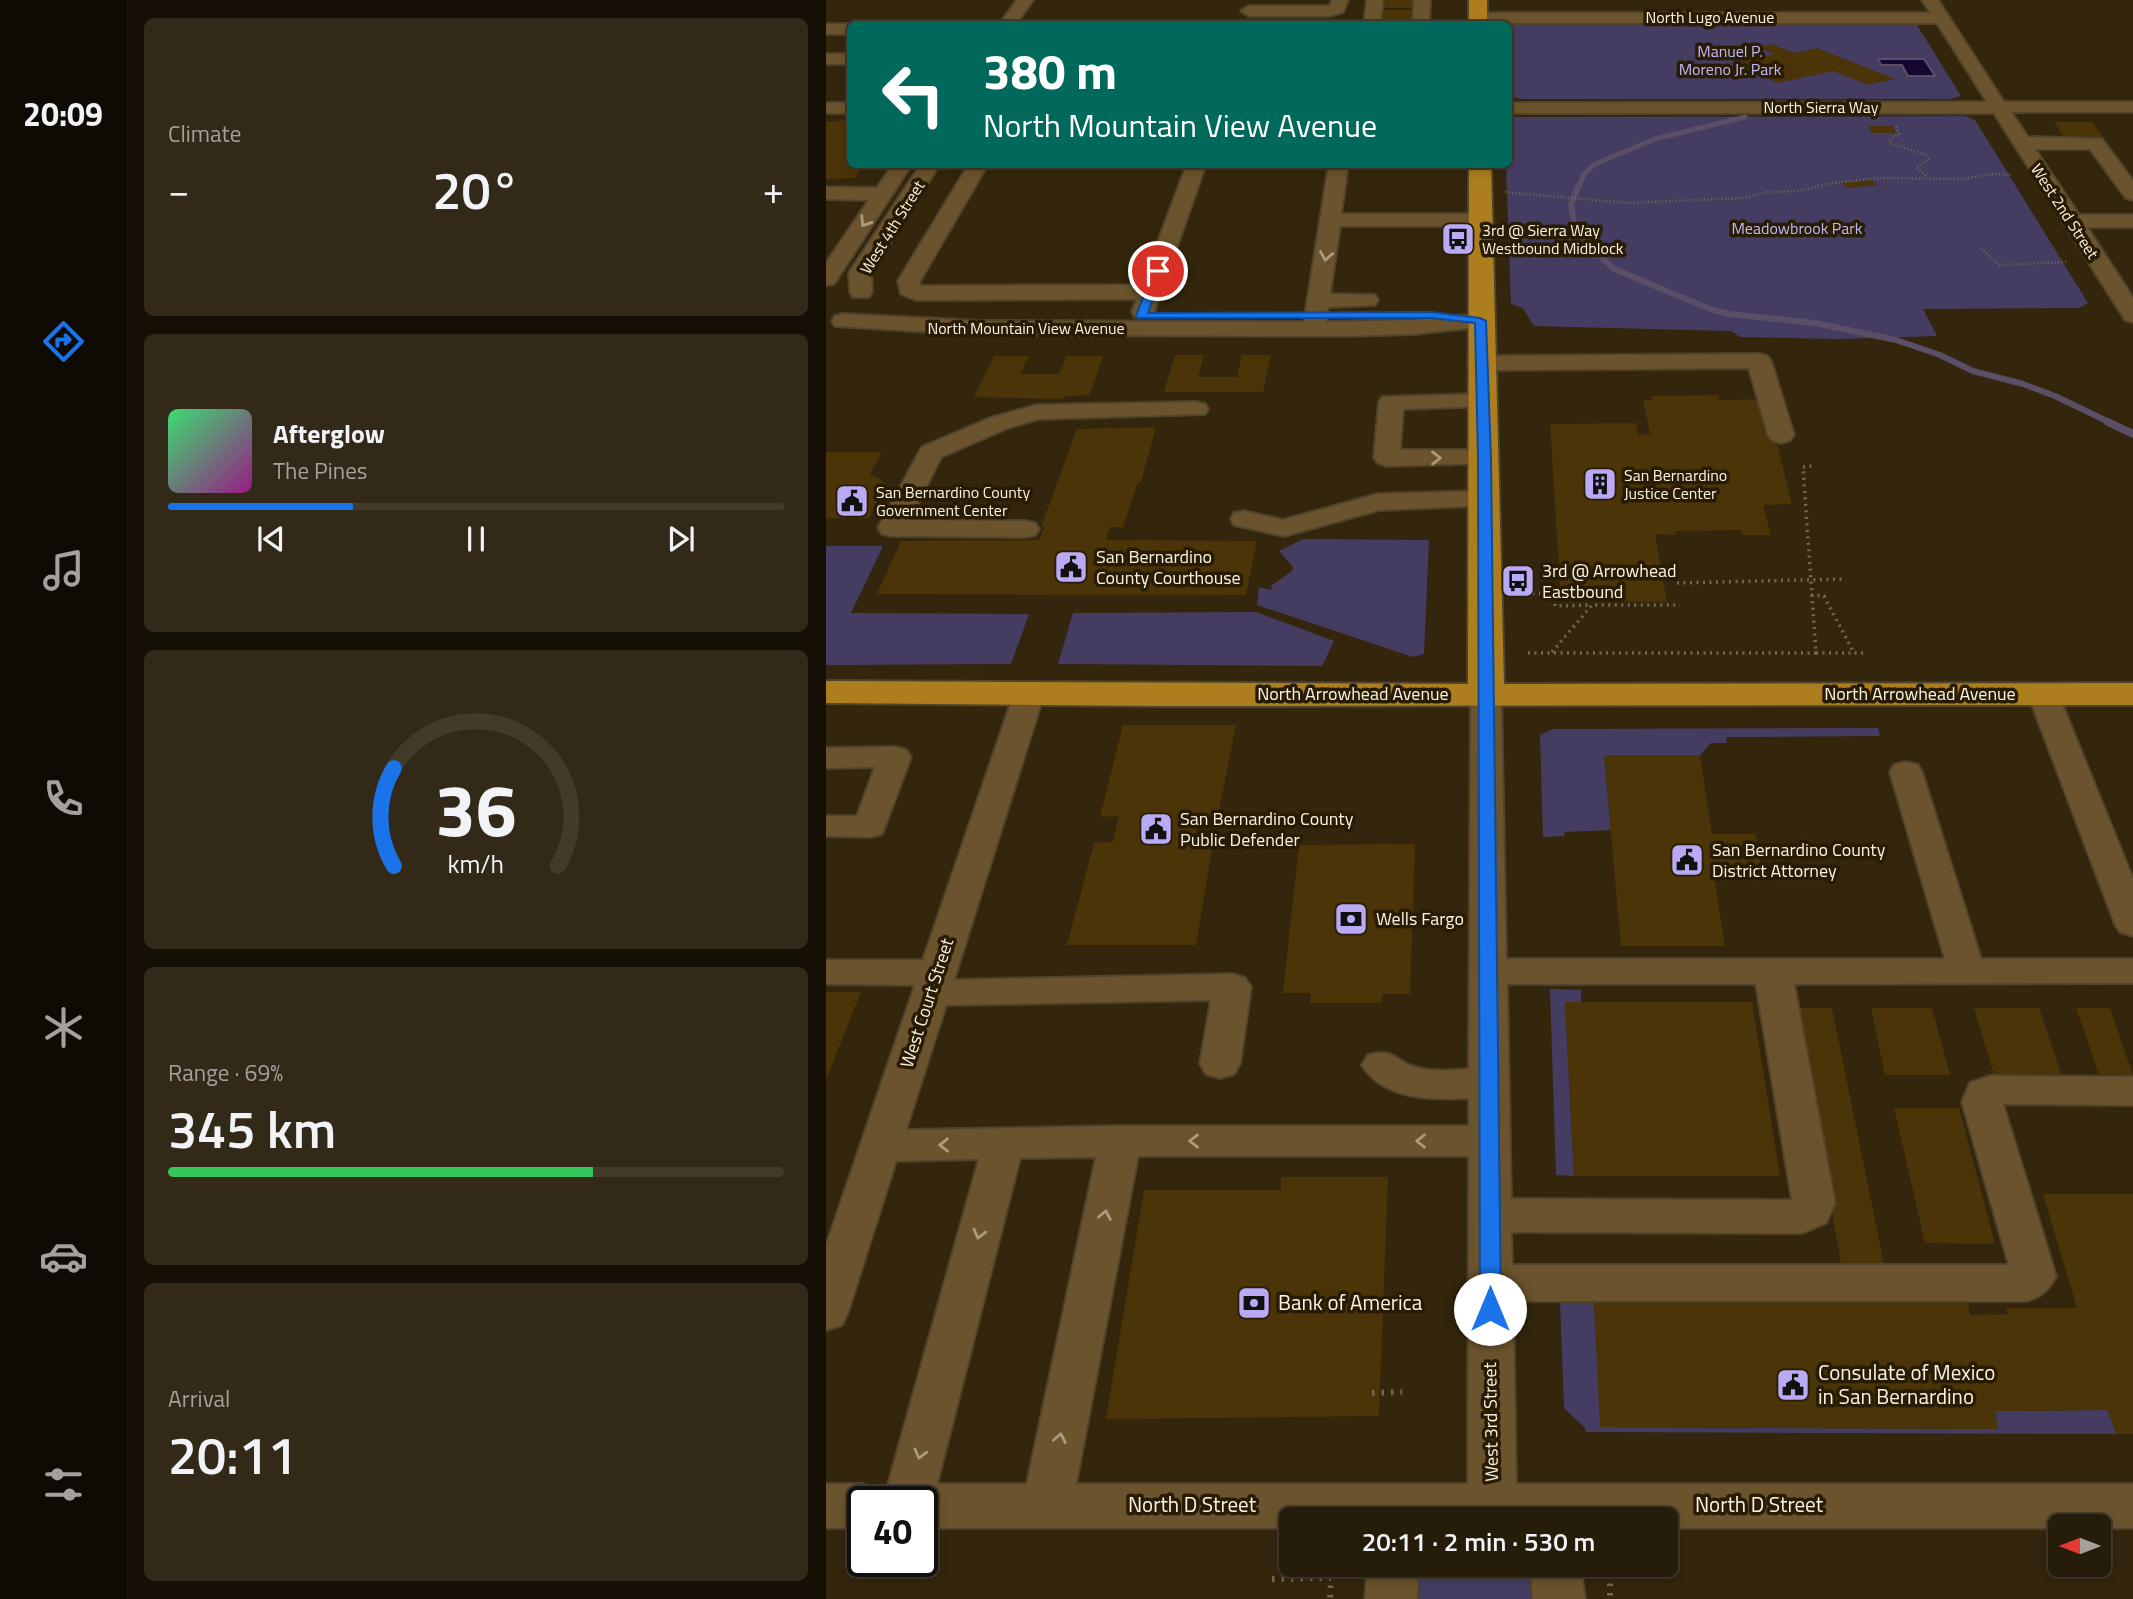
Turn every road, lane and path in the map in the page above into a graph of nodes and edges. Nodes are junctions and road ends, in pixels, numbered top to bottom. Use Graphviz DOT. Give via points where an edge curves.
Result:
graph roads {
  1 [pos="1025,0"];
  2 [pos="1340,0"];
  3 [pos="1375,0"];
  4 [pos="1422,0"];
  5 [pos="1700,0"];
  6 [pos="1930,0"];
  7 [pos="1249,12"];
  8 [pos="1478,14"];
  9 [pos="1632,17"];
  10 [pos="1705,17"];
  11 [pos="1794,17"];
  12 [pos="1942,18"];
  13 [pos="1010,21"];
  14 [pos="1372,21"];
  15 [pos="1420,21"];
  16 [pos="826,29"];
  17 [pos="847,29"];
  18 [pos="826,59"];
  19 [pos="847,59"];
  20 [pos="1997,107"];
  21 [pos="2133,107"];
  22 [pos="826,108"];
  23 [pos="847,108"];
  24 [pos="1512,108"];
  25 [pos="1904,127"];
  26 [pos="2020,143"];
  27 [pos="900,168"];
  28 [pos="928,168"];
  29 [pos="977,168"];
  30 [pos="1196,168"];
  31 [pos="1338,168"];
  32 [pos="1480,168"];
  33 [pos="2013,175"];
  34 [pos="1927,177"];
  35 [pos="1504,192"];
  36 [pos="826,193"];
  37 [pos="884,194"];
  38 [pos="912,194"];
  39 [pos="962,194"];
  40 [pos="2133,194"];
  41 [pos="1331,220"];
  42 [pos="1481,220"];
  43 [pos="2071,221"];
  44 [pos="2133,221"];
  45 [pos="1980,248"];
  46 [pos="2067,262"];
  47 [pos="826,279"];
  48 [pos="826,290"];
  49 [pos="1151,292"];
  50 [pos="866,299"];
  51 [pos="1367,300"];
  52 [pos="1316,314"];
  53 [pos="2133,315"];
  54 [pos="1480,321"];
  55 [pos="1139,322"];
  56 [pos="834,323"];
  57 [pos="1480,363"];
  58 [pos="1481,401"];
  59 [pos="1196,409"];
  60 [pos="1782,435"];
  61 [pos="1485,458"];
  62 [pos="1812,466"];
  63 [pos="1485,499"];
  64 [pos="1244,519"];
  65 [pos="1025,529"];
  66 [pos="1844,579"];
  67 [pos="1810,580"];
  68 [pos="1677,583"];
  69 [pos="1526,593"];
  70 [pos="1811,595"];
  71 [pos="1592,605"];
  72 [pos="1680,605"];
  73 [pos="1528,653"];
  74 [pos="1552,653"];
  75 [pos="1816,653"];
  76 [pos="1854,653"];
  77 [pos="1866,653"];
  78 [pos="826,692"];
  79 [pos="1029,694"];
  80 [pos="1486,694"];
  81 [pos="2043,694"];
  82 [pos="2133,694"];
  83 [pos="826,758"];
  84 [pos="1906,772"];
  85 [pos="826,827"];
  86 [pos="2133,924"];
  87 [pos="2133,971"];
  88 [pos="826,972"];
  89 [pos="1489,972"];
  90 [pos="1773,972"];
  91 [pos="1967,972"];
  92 [pos="932,983"];
  93 [pos="1220,1064"];
  94 [pos="1382,1065"];
  95 [pos="1490,1083"];
  96 [pos="2133,1091"];
  97 [pos="1120,1141"];
  98 [pos="1489,1141"];
  99 [pos="1003,1145"];
  100 [pos="881,1146"];
  101 [pos="1490,1215"];
  102 [pos="1490,1283"];
  103 [pos="826,1312"];
  104 [pos="1402,1392"];
  105 [pos="1372,1393"];
  106 [pos="912,1486"];
  107 [pos="1046,1505"];
  108 [pos="826,1506"];
  109 [pos="847,1506"];
  110 [pos="938,1506"];
  111 [pos="2133,1506"];
  112 [pos="1522,1507"];
  113 [pos="1678,1508"];
  114 [pos="1279,1510"];
  115 [pos="1392,1577"];
  116 [pos="1556,1577"];
  117 [pos="1610,1577"];
  118 [pos="1272,1579"];
  119 [pos="1331,1599"];
  120 [pos="1391,1599"];
  121 [pos="1559,1599"];
  122 [pos="1610,1599"];
  1 -- 13 [label="street"];
  2 -- 7 [label="street" via="1338,9"];
  3 -- 14 [label="street"];
  4 -- 15 [label="street"];
  5 -- 10 [label="street"];
  6 -- 12 [label="street, West 2nd Street"];
  8 -- 9 [label="street, North Lugo Avenue"];
  9 -- 10 [label="street, North Lugo Avenue"];
  9 -- 11 [label="street" via="1635,31 1693,32 1789,29 1796,25"];
  10 -- 11 [label="street, North Lugo Avenue"];
  11 -- 12 [label="street, North Lugo Avenue"];
  12 -- 20 [label="street, West 2nd Street"];
  16 -- 17 [label="street"];
  18 -- 19 [label="street"];
  20 -- 21 [label="street, North Sierra Way"];
  20 -- 24 [label="street, North Sierra Way"];
  20 -- 26 [label="street, West 2nd Street"];
  22 -- 23 [label="street"];
  25 -- 34 [label="path" via="1895,127 1899,134 1888,141 1927,155 1929,159 1916,167"];
  26 -- 40 [label="street" via="2095,143"];
  26 -- 43 [label="street, West 2nd Street"];
  27 -- 37 [label="street, West 4th Street"];
  28 -- 38 [label="street, West 4th Street"];
  29 -- 39 [label="street"];
  30 -- 49 [label="street"];
  31 -- 41 [label="street"];
  32 -- 42 [label="main road, West 3rd Street"];
  33 -- 34 [label="path"];
  34 -- 35 [label="path" via="1826,184 1744,198 1627,203"];
  36 -- 37 [label="street"];
  37 -- 47 [label="street, West 4th Street, one-way"];
  38 -- 39 [label="street"];
  38 -- 50 [label="street, West 4th Street" via="860,273"];
  39 -- 49 [label="street" via="909,281 909,289 916,293"];
  41 -- 42 [label="street"];
  41 -- 52 [label="street, one-way"];
  42 -- 54 [label="main road, West 3rd Street"];
  43 -- 44 [label="street"];
  43 -- 53 [label="street, West 2nd Street"];
  45 -- 46 [label="path" via="1998,265"];
  48 -- 50 [label="street, North Mountain View Avenue"];
  49 -- 55 [label="street"];
  50 -- 55 [label="street, North Mountain View Avenue" via="907,317"];
  50 -- 56 [label="street" via="856,317"];
  51 -- 52 [label="street"];
  52 -- 54 [label="street, North Mountain View Avenue" via="1427,328"];
  52 -- 55 [label="street, North Mountain View Avenue"];
  54 -- 57 [label="main road, West 3rd Street"];
  55 -- 56 [label="street, North Mountain View Avenue" via="924,328"];
  57 -- 58 [label="main road, West 3rd Street"];
  57 -- 60 [label="street" via="1759,361"];
  58 -- 61 [label="main road, West 3rd Street"];
  58 -- 61 [label="street, one-way" via="1391,402 1387,458"];
  59 -- 65 [label="street" via="1037,412 999,423 931,452 892,528"];
  61 -- 63 [label="main road, West 3rd Street"];
  62 -- 67 [label="path" via="1803,467"];
  63 -- 64 [label="street" via="1378,502 1284,528"];
  63 -- 80 [label="main road, West 3rd Street"];
  66 -- 67 [label="path"];
  67 -- 68 [label="path"];
  67 -- 70 [label="path"];
  69 -- 71 [label="path" via="1555,594 1555,606"];
  70 -- 75 [label="path"];
  70 -- 76 [label="path" via="1824,596"];
  71 -- 72 [label="path"];
  71 -- 74 [label="path"];
  73 -- 74 [label="path"];
  74 -- 75 [label="path"];
  75 -- 76 [label="path"];
  76 -- 77 [label="path"];
  78 -- 79 [label="main road, North Arrowhead Avenue"];
  79 -- 80 [label="main road, North Arrowhead Avenue"];
  79 -- 92 [label="street, West Court Street"];
  80 -- 81 [label="main road, North Arrowhead Avenue"];
  80 -- 89 [label="street, West 3rd Street"];
  81 -- 82 [label="main road, North Arrowhead Avenue"];
  81 -- 86 [label="street"];
  83 -- 85 [label="street" via="895,757 870,827"];
  84 -- 91 [label="street"];
  87 -- 91 [label="street"];
  88 -- 92 [label="street"];
  89 -- 90 [label="street"];
  89 -- 95 [label="street, West 3rd Street"];
  90 -- 91 [label="street"];
  90 -- 101 [label="street" via="1814,1203 1811,1211 1802,1217"];
  92 -- 93 [label="street" via="1232,987"];
  92 -- 100 [label="street, West Court Street"];
  94 -- 95 [label="street" via="1409,1083"];
  95 -- 98 [label="street, West 3rd Street"];
  96 -- 102 [label="street" via="1984,1093 1982,1102 2034,1276 2027,1283"];
  98 -- 97 [label="street, one-way"];
  97 -- 99 [label="street"];
  107 -- 97 [label="street, one-way"];
  98 -- 101 [label="street, West 3rd Street"];
  99 -- 100 [label="street, one-way"];
  99 -- 106 [label="street, one-way"];
  100 -- 103 [label="street, West Court Street"];
  101 -- 102 [label="street, West 3rd Street"];
  102 -- 112 [label="street, West 3rd Street"];
  104 -- 105 [label="path"];
  107 -- 110 [label="street, North D Street"];
  107 -- 114 [label="street, North D Street"];
  108 -- 109 [label="street"];
  111 -- 113 [label="street, North D Street"];
  115 -- 120 [label="street"];
  116 -- 121 [label="street"];
  117 -- 122 [label="path"];
  118 -- 119 [label="path" via="1331,1578"];
}
